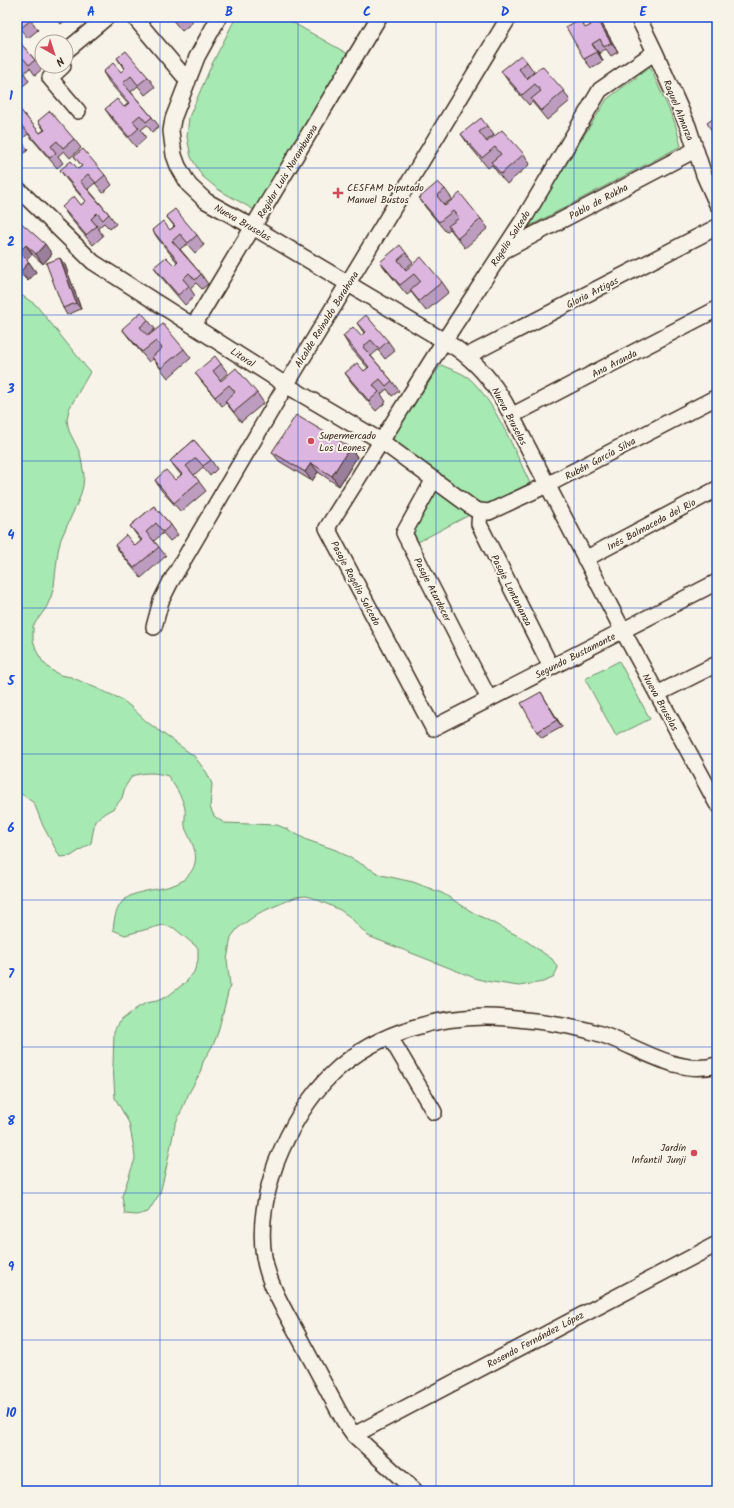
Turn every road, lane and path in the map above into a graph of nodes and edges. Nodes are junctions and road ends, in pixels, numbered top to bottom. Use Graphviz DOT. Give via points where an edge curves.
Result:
graph roads {
  1 [pos="107,17"];
  2 [pos="134,17"];
  3 [pos="219,17"];
  4 [pos="379,17"];
  5 [pos="509,17"];
  6 [pos="638,17"];
  7 [pos="74,45"];
  8 [pos="655,52"];
  9 [pos="54,74"];
  10 [pos="188,81"];
  11 [pos="78,110"];
  12 [pos="695,150"];
  13 [pos="17,188"];
  14 [pos="717,204"];
  15 [pos="253,227"];
  16 [pos="717,227"];
  17 [pos="502,252"];
  18 [pos="348,284"];
  19 [pos="717,309"];
  20 [pos="194,325"];
  21 [pos="444,341"];
  22 [pos="467,356"];
  23 [pos="286,385"];
  24 [pos="717,397"];
  25 [pos="511,416"];
  26 [pos="381,441"];
  27 [pos="434,479"];
  28 [pos="547,486"];
  29 [pos="717,490"];
  30 [pos="480,511"];
  31 [pos="585,559"];
  32 [pos="717,582"];
  33 [pos="154,627"];
  34 [pos="623,631"];
  35 [pos="717,664"];
  36 [pos="551,668"];
  37 [pos="657,694"];
  38 [pos="489,699"];
  39 [pos="433,728"];
  40 [pos="717,804"];
  41 [pos="390,1037"];
  42 [pos="717,1065"];
  43 [pos="434,1112"];
  44 [pos="717,1244"];
  45 [pos="354,1435"];
  46 [pos="416,1491"];
  1 -- 7 [label="street"];
  2 -- 10 [label="street"];
  3 -- 10 [label="street, Nueva Bruselas" via="197,57"];
  4 -- 15 [label="street, Regidor Luis Norambuena"];
  5 -- 18 [label="street, Alcalde Reinaldo Barahona"];
  6 -- 8 [label="street, Raquel Almarza"];
  8 -- 12 [label="street, Raquel Almarza" via="688,126"];
  8 -- 17 [label="street, Rogelio Salcedo" via="600,90"];
  9 -- 11 [label="street" via="50,78"];
  10 -- 15 [label="street, Nueva Bruselas" via="173,119 172,143 178,166 189,185 206,201"];
  12 -- 14 [label="street, Raquel Almarza"];
  12 -- 17 [label="street, Pablo de Rokha"];
  13 -- 20 [label="street, Litoral" via="93,262"];
  15 -- 18 [label="street, Nueva Bruselas"];
  15 -- 20 [label="street, Regidor Luis Norambuena"];
  16 -- 22 [label="street, Gloria Artigas"];
  17 -- 21 [label="street, Rogelio Salcedo"];
  18 -- 21 [label="street, Nueva Bruselas"];
  18 -- 23 [label="street, Alcalde Reinaldo Barahona"];
  19 -- 25 [label="street, Ana Aranda"];
  20 -- 23 [label="street, Litoral"];
  21 -- 22 [label="street, Nueva Bruselas"];
  21 -- 26 [label="street, Rogelio Salcedo"];
  22 -- 25 [label="street, Nueva Bruselas" via="493,384"];
  23 -- 26 [label="street, Litoral"];
  23 -- 33 [label="street, Alcalde Reinaldo Barahona" via="170,583 161,601"];
  24 -- 28 [label="street, Rubén García Silva"];
  25 -- 28 [label="street, Nueva Bruselas"];
  26 -- 27 [label="street, Litoral"];
  26 -- 39 [label="street, Pasaje Rogelio Salcedo" via="327,528"];
  27 -- 30 [label="street, Litoral"];
  27 -- 38 [label="street, Pasaje Atardecer" via="404,533"];
  28 -- 30 [label="street, Rubén García Silva" via="489,512"];
  28 -- 31 [label="street, Nueva Bruselas"];
  29 -- 31 [label="street, Inés Balmaceda del Rio"];
  30 -- 36 [label="street, Pasaje Lontananza" via="479,524"];
  31 -- 34 [label="street, Nueva Bruselas"];
  32 -- 34 [label="street, Segundo Bustamante"];
  34 -- 36 [label="street, Segundo Bustamante"];
  34 -- 37 [label="street, Nueva Bruselas"];
  35 -- 37 [label="street"];
  36 -- 38 [label="street, Segundo Bustamante"];
  37 -- 40 [label="street, Nueva Bruselas"];
  38 -- 39 [label="street, Segundo Bustamante"];
  41 -- 42 [label="street" via="440,1021 506,1018 592,1031 682,1067 701,1068"];
  41 -- 43 [label="street"];
  41 -- 45 [label="street" via="368,1048 334,1072 302,1111 274,1171 263,1229 264,1256 272,1286 344,1421"];
  44 -- 45 [label="street, Rosendo Fernández López"];
  45 -- 46 [label="street"];
}
